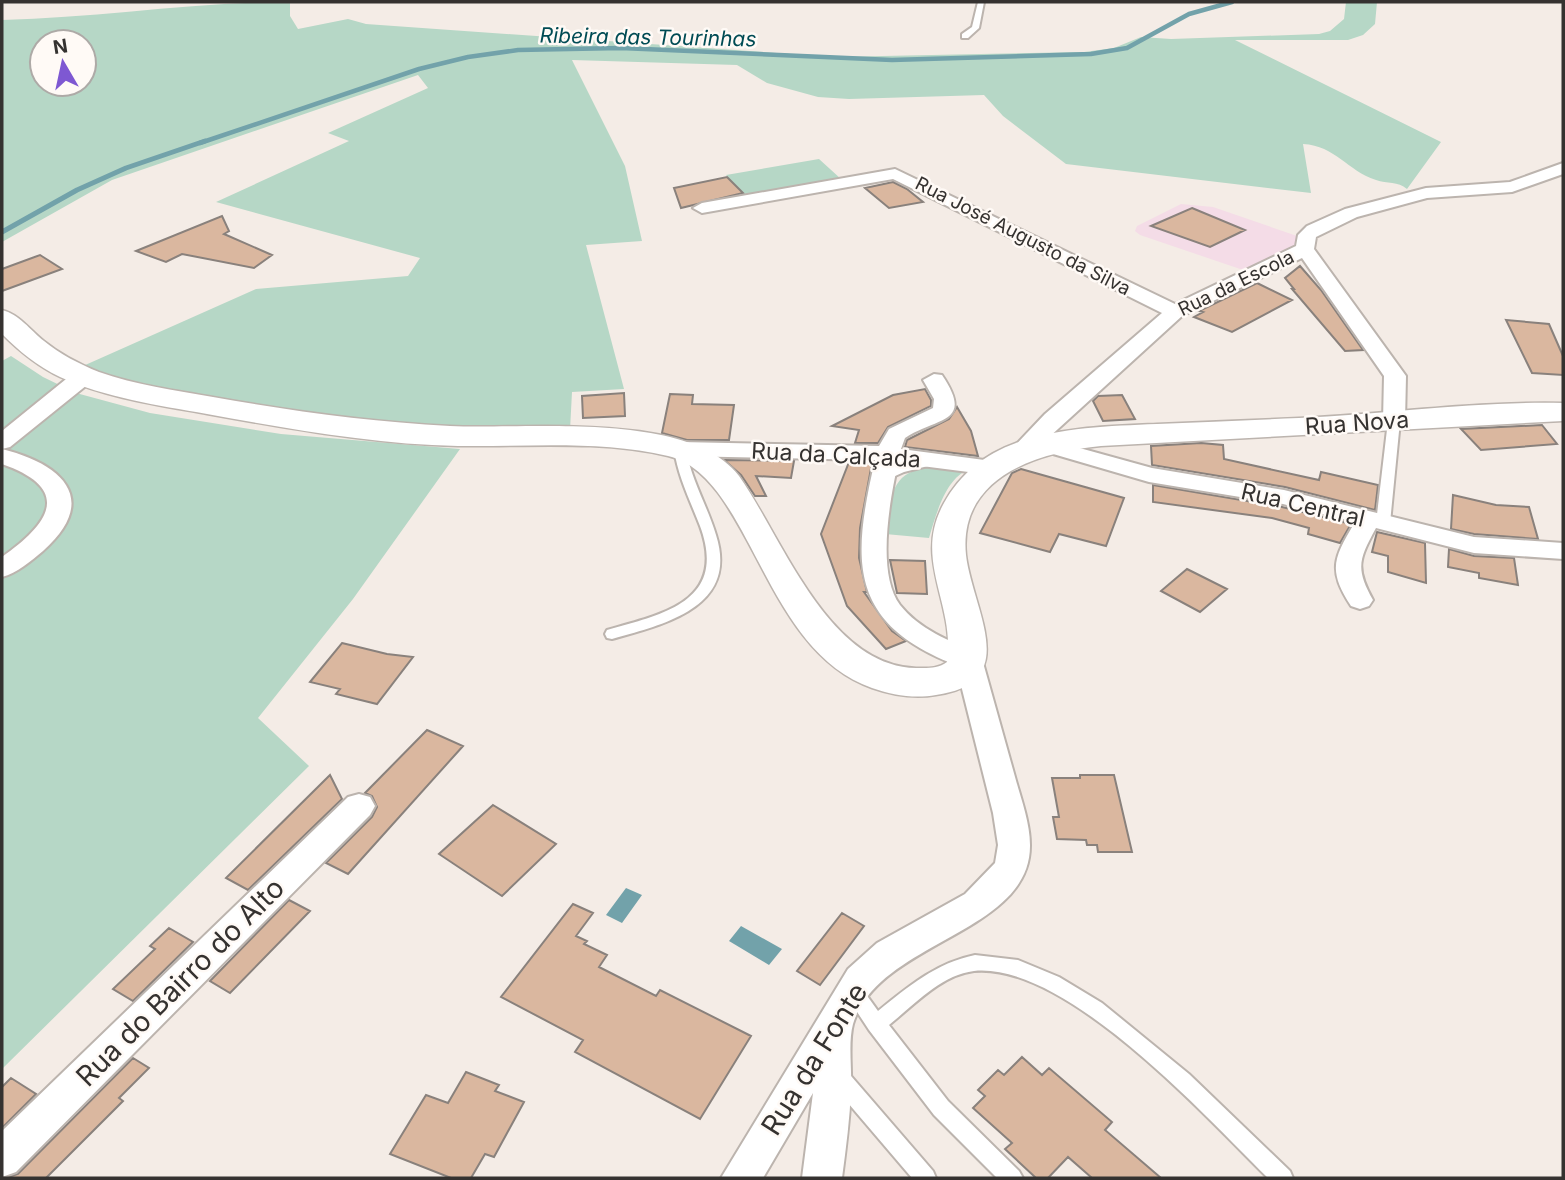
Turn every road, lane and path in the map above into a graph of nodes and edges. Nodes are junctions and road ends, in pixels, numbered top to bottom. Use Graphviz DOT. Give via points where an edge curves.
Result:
graph roads {
  1 [pos="981,2"];
  2 [pos="965,36"];
  3 [pos="1563,168"];
  4 [pos="702,208"];
  5 [pos="1305,249"];
  6 [pos="1175,312"];
  7 [pos="2,318"];
  8 [pos="83,376"];
  9 [pos="934,380"];
  10 [pos="1563,412"];
  11 [pos="1394,421"];
  12 [pos="2,442"];
  13 [pos="680,449"];
  14 [pos="1019,455"];
  15 [pos="2,456"];
  16 [pos="886,465"];
  17 [pos="1376,521"];
  18 [pos="1563,551"];
  19 [pos="2,569"];
  20 [pos="1360,600"];
  21 [pos="612,634"];
  22 [pos="956,669"];
  23 [pos="359,806"];
  24 [pos="844,1006"];
  25 [pos="876,1024"];
  26 [pos="834,1071"];
  27 [pos="2,1158"];
  28 [pos="741,1178"];
  29 [pos="822,1178"];
  30 [pos="926,1178"];
  31 [pos="1012,1178"];
  32 [pos="1283,1178"];
  1 -- 2 [label="lane" via="975,29"];
  3 -- 5 [label="street" via="1512,187 1419,194 1344,215 1310,232"];
  4 -- 6 [label="street, Rua José Augusto da Silva" via="895,174"];
  5 -- 6 [label="street, Rua da Escola"];
  5 -- 11 [label="street, Rua da Escola" via="1395,376"];
  6 -- 14 [label="street, Rua da Escola" via="1053,419"];
  7 -- 8 [label="street" via="47,359"];
  8 -- 12 [label="street"];
  8 -- 13 [label="street" via="166,398 303,421 450,436 600,438"];
  9 -- 16 [label="street" via="945,399 944,410 896,434"];
  10 -- 11 [label="street, Rua Nova"];
  11 -- 14 [label="street, Rua Nova" via="1150,434"];
  11 -- 17 [label="lane"];
  13 -- 16 [label="street, Rua da Calçada"];
  13 -- 21 [label="lane" via="687,484 716,555 715,573 708,587 680,610"];
  13 -- 22 [label="street" via="707,461 728,484 789,591 841,655 887,679 922,682"];
  14 -- 16 [label="street, Rua da Calçada"];
  14 -- 17 [label="street, Rua Central" via="1265,494"];
  14 -- 22 [label="street" via="968,491 952,527 950,567 965,630"];
  15 -- 19 [label="street" via="34,468 52,482 62,506 57,522 44,537"];
  16 -- 22 [label="street" via="876,555 880,588 886,604"];
  17 -- 18 [label="street, Rua Central" via="1474,545"];
  17 -- 20 [label="street" via="1345,566"];
  22 -- 24 [label="street, Rua da Fonte" via="966,695 984,719 1012,830 1011,863 1004,878 977,904 873,967"];
  23 -- 27 [label="street, Rua do Bairro do Alto"];
  24 -- 25 [label="lane"];
  24 -- 26 [label="street"];
  24 -- 28 [label="street, Rua da Fonte"];
  25 -- 31 [label="lane" via="941,1108"];
  25 -- 32 [label="lane" via="956,968 982,962 1028,971 1143,1043"];
  26 -- 29 [label="street"];
  26 -- 30 [label="lane"];
}
